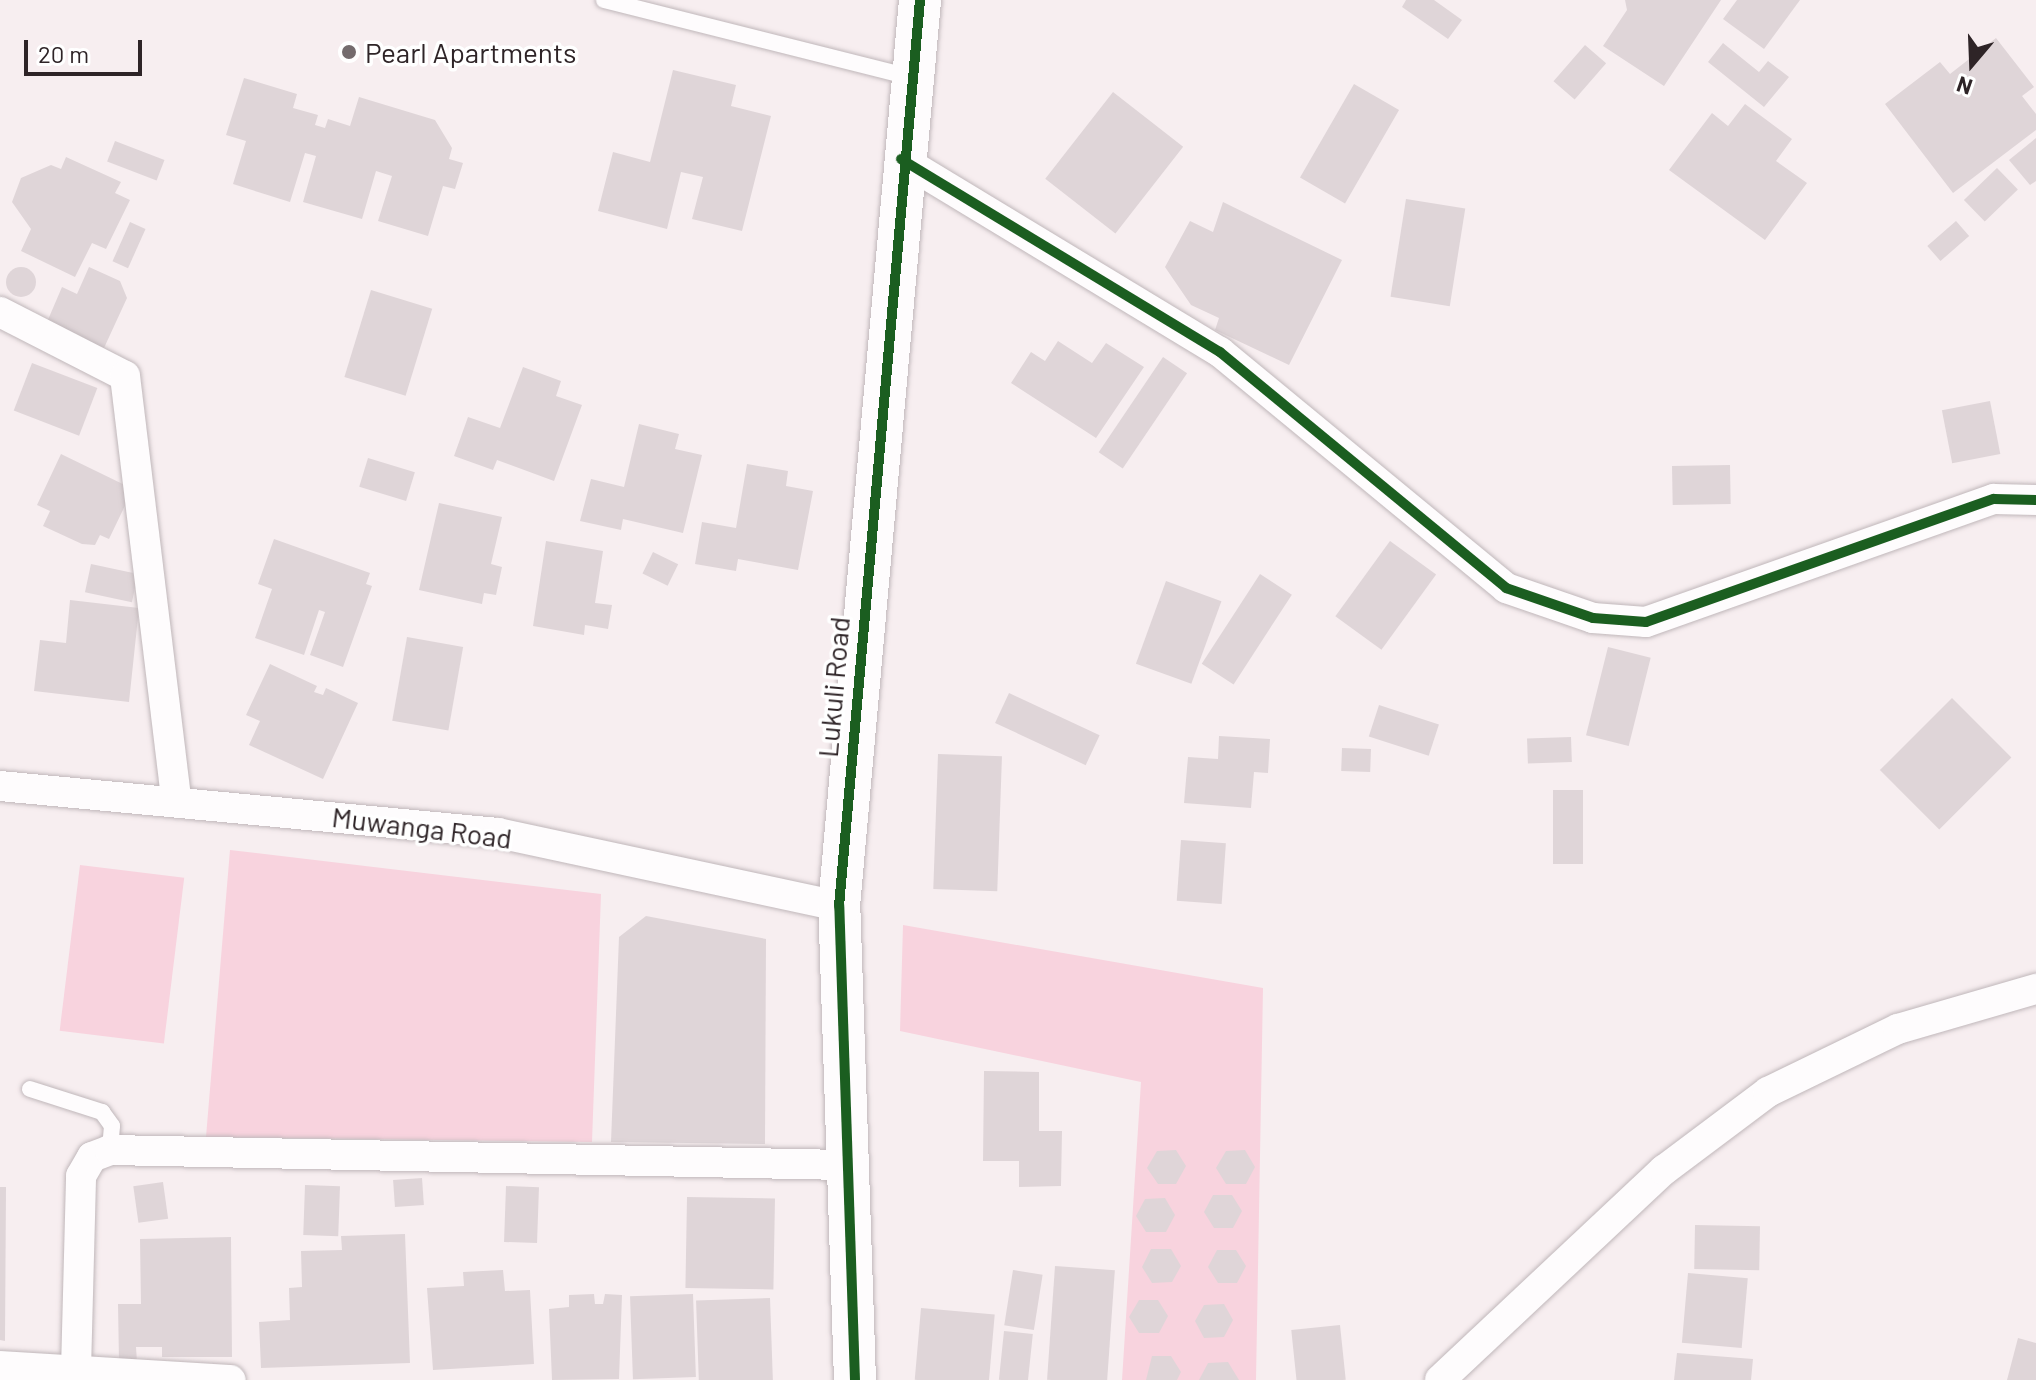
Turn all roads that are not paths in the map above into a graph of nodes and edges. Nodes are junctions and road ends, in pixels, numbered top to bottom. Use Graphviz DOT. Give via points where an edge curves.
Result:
graph roads {
  1 [pos="604,0"];
  2 [pos="920,0"];
  3 [pos="910,77"];
  4 [pos="901,159"];
  5 [pos="0,312"];
  6 [pos="2036,500"];
  7 [pos="0,786"];
  8 [pos="176,800"];
  9 [pos="839,906"];
  10 [pos="2036,989"];
  11 [pos="30,1089"];
  12 [pos="110,1150"];
  13 [pos="845,1165"];
  14 [pos="0,1366"];
  15 [pos="76,1370"];
  16 [pos="231,1380"];
  17 [pos="855,1380"];
  18 [pos="1440,1380"];
  1 -- 3 [label="lane"];
  2 -- 3 [label="street, Lukuli Road"];
  3 -- 4 [label="street, Lukuli Road"];
  4 -- 6 [label="street" via="1220,352 1506,588 1593,618 1646,622 1994,499"];
  4 -- 9 [label="street, Lukuli Road"];
  5 -- 8 [label="street" via="125,376"];
  7 -- 8 [label="street, Muwanga Road"];
  8 -- 9 [label="street, Muwanga Road" via="498,833"];
  9 -- 13 [label="street, Lukuli Road"];
  10 -- 18 [label="street" via="1898,1029 1768,1092 1664,1170"];
  11 -- 12 [label="lane" via="102,1112 112,1126"];
  12 -- 13 [label="street"];
  12 -- 15 [label="street" via="92,1157 81,1176"];
  13 -- 17 [label="street, Lukuli Road"];
  14 -- 15 [label="street"];
  15 -- 16 [label="street"];
}
